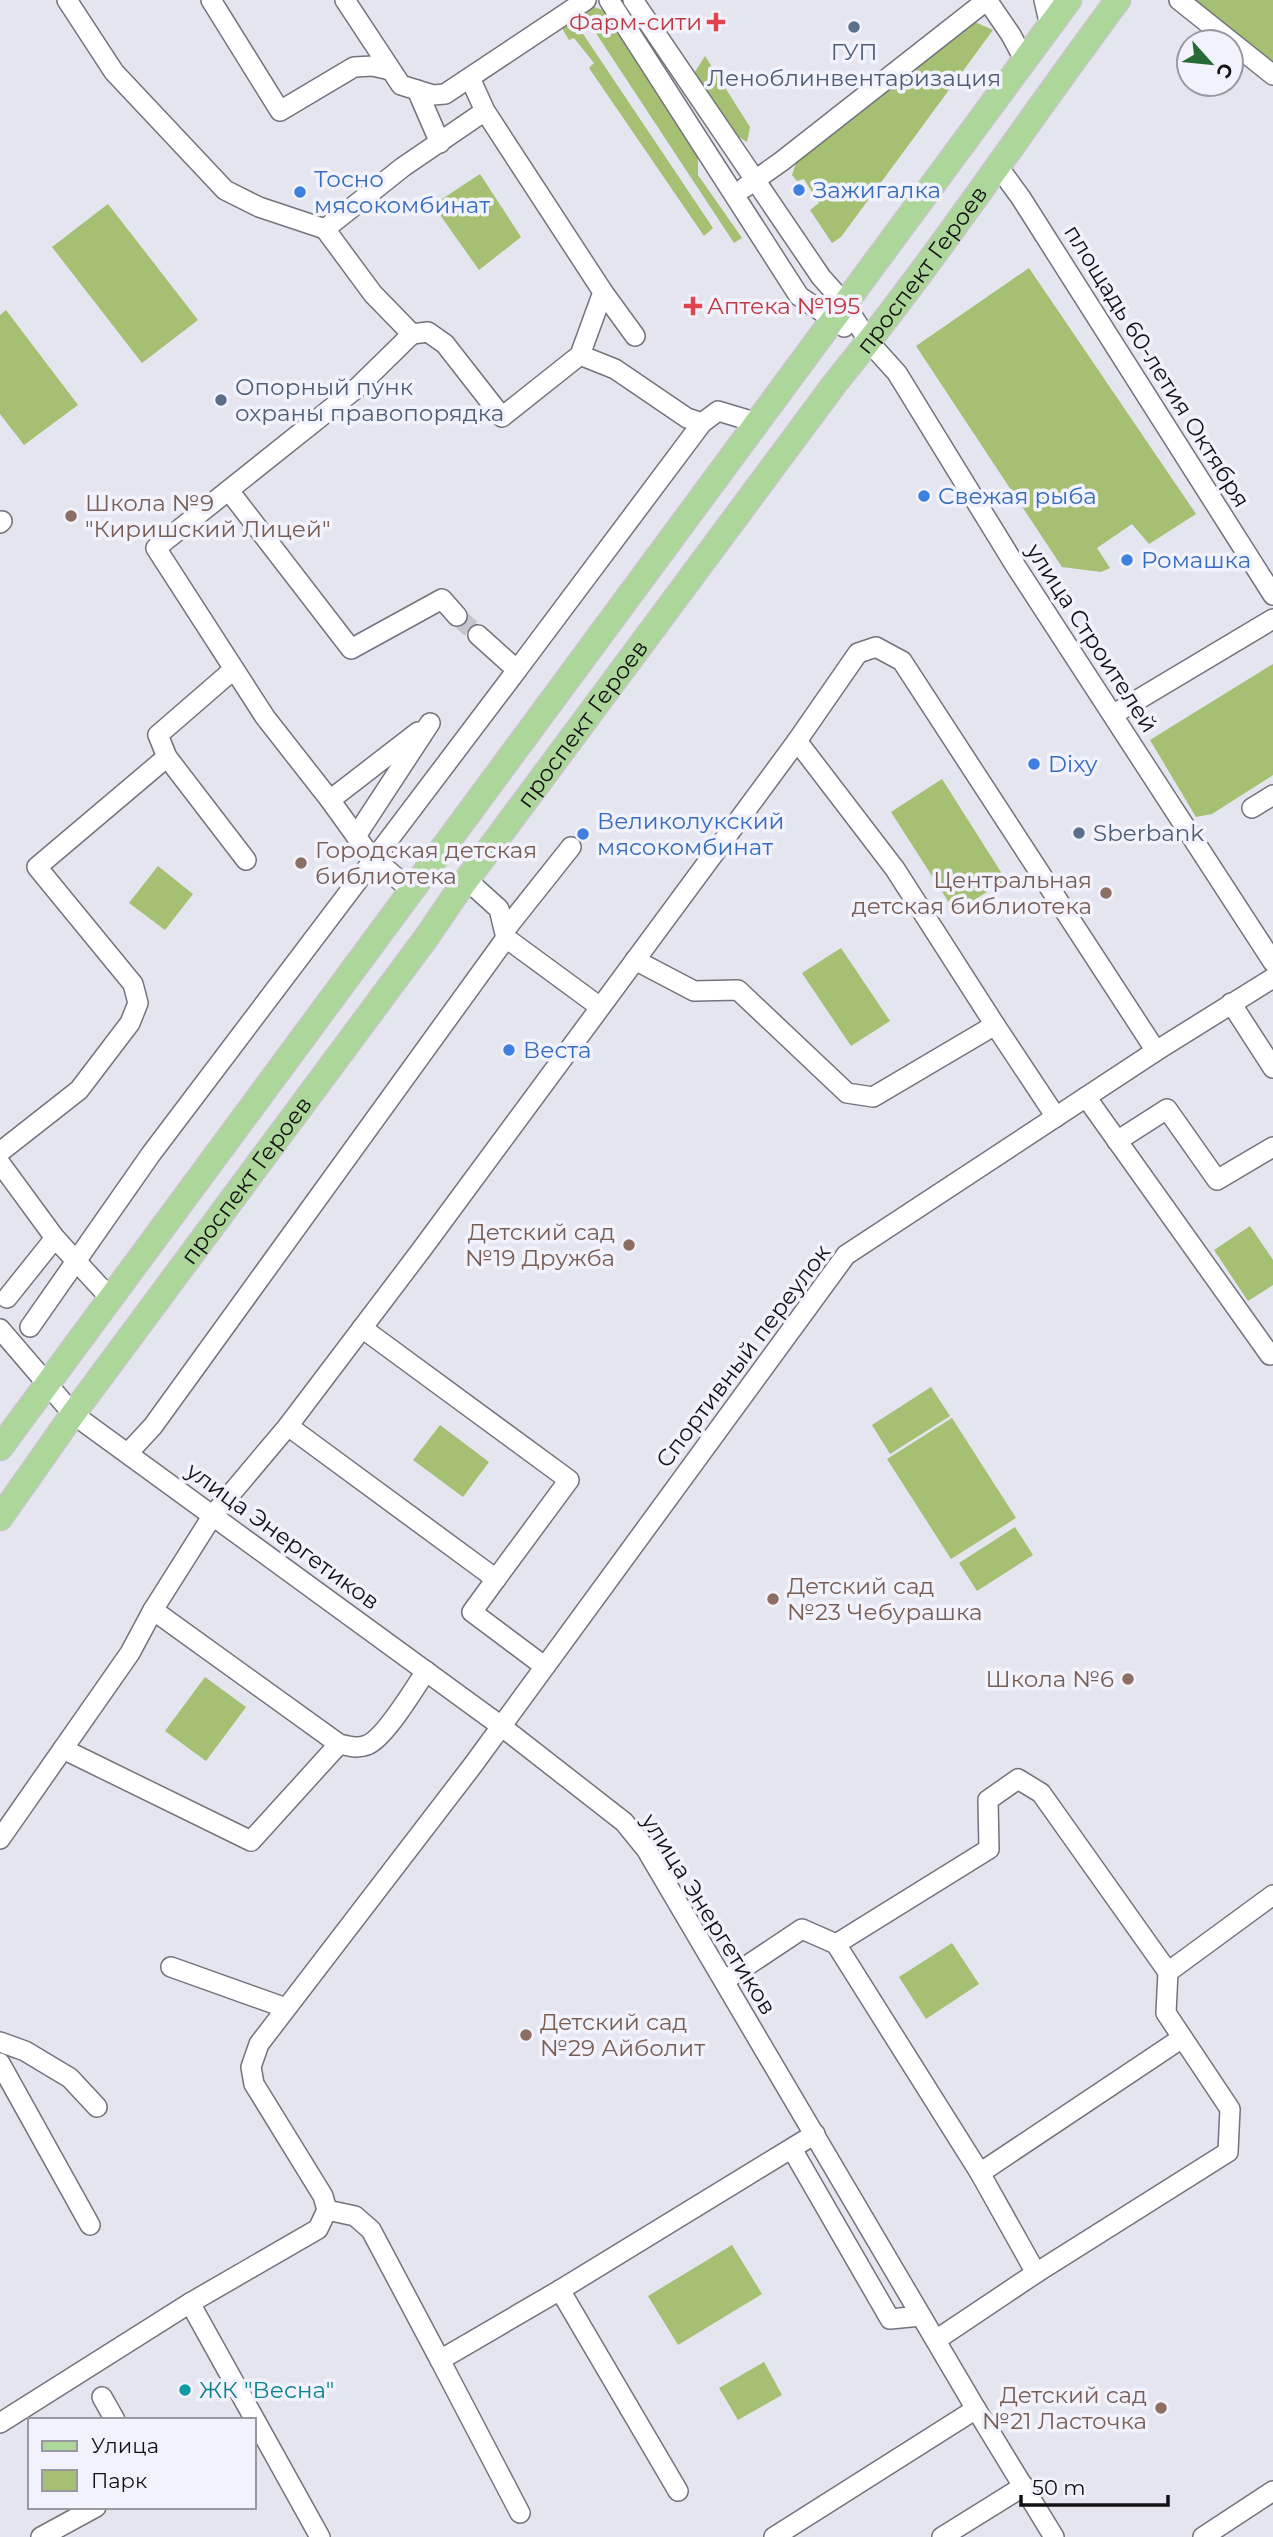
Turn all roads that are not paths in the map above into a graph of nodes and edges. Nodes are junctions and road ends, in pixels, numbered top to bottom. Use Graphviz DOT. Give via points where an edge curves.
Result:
graph roads {
  1 [pos="67,0"];
  2 [pos="211,0"];
  3 [pos="345,0"];
  4 [pos="586,0"];
  5 [pos="609,0"];
  6 [pos="987,0"];
  7 [pos="1044,0"];
  8 [pos="1069,0"];
  9 [pos="1118,0"];
  10 [pos="1179,0"];
  11 [pos="640,3"];
  12 [pos="622,20"];
  13 [pos="1050,26"];
  14 [pos="1025,61"];
  15 [pos="390,70"];
  16 [pos="1273,75"];
  17 [pos="470,78"];
  18 [pos="417,90"];
  19 [pos="485,111"];
  20 [pos="440,144"];
  21 [pos="997,165"];
  22 [pos="755,180"];
  23 [pos="735,194"];
  24 [pos="325,229"];
  25 [pos="603,292"];
  26 [pos="839,312"];
  27 [pos="412,334"];
  28 [pos="635,337"];
  29 [pos="869,342"];
  30 [pos="580,355"];
  31 [pos="702,423"];
  32 [pos="758,423"];
  33 [pos="230,492"];
  34 [pos="1273,595"];
  35 [pos="457,617"];
  36 [pos="1273,619"];
  37 [pos="478,635"];
  38 [pos="233,670"];
  39 [pos="517,670"];
  40 [pos="1114,715"];
  41 [pos="797,741"];
  42 [pos="167,757"];
  43 [pos="1273,795"];
  44 [pos="330,800"];
  45 [pos="1252,808"];
  46 [pos="356,836"];
  47 [pos="571,847"];
  48 [pos="246,860"];
  49 [pos="374,861"];
  50 [pos="467,880"];
  51 [pos="412,891"];
  52 [pos="505,934"];
  53 [pos="635,960"];
  54 [pos="1273,962"];
  55 [pos="1273,978"];
  56 [pos="1231,1003"];
  57 [pos="600,1007"];
  58 [pos="995,1026"];
  59 [pos="1156,1051"];
  60 [pos="1273,1068"];
  61 [pos="1086,1097"];
  62 [pos="1056,1117"];
  63 [pos="1117,1141"];
  64 [pos="1273,1147"];
  65 [pos="0,1152"];
  66 [pos="0,1163"];
  67 [pos="55,1238"];
  68 [pos="75,1262"];
  69 [pos="7,1298"];
  70 [pos="111,1299"];
  71 [pos="30,1327"];
  72 [pos="0,1328"];
  73 [pos="362,1328"];
  74 [pos="1270,1355"];
  75 [pos="46,1384"];
  76 [pos="73,1415"];
  77 [pos="288,1426"];
  78 [pos="0,1448"];
  79 [pos="128,1453"];
  80 [pos="213,1515"];
  81 [pos="0,1518"];
  82 [pos="496,1579"];
  83 [pos="153,1609"];
  84 [pos="544,1667"];
  85 [pos="426,1671"];
  86 [pos="501,1726"];
  87 [pos="339,1744"];
  88 [pos="62,1749"];
  89 [pos="0,1839"];
  90 [pos="1273,1895"];
  91 [pos="836,1944"];
  92 [pos="170,1966"];
  93 [pos="1168,1972"];
  94 [pos="724,1981"];
  95 [pos="286,2008"];
  96 [pos="1182,2038"];
  97 [pos="0,2042"];
  98 [pos="0,2063"];
  99 [pos="97,2108"];
  100 [pos="815,2134"];
  101 [pos="792,2149"];
  102 [pos="980,2173"];
  103 [pos="327,2210"];
  104 [pos="90,2225"];
  105 [pos="1036,2273"];
  106 [pos="560,2290"];
  107 [pos="190,2303"];
  108 [pos="921,2316"];
  109 [pos="936,2340"];
  110 [pos="440,2360"];
  111 [pos="102,2397"];
  112 [pos="976,2409"];
  113 [pos="114,2418"];
  114 [pos="254,2418"];
  115 [pos="256,2422"];
  116 [pos="0,2423"];
  117 [pos="1024,2486"];
  118 [pos="678,2491"];
  119 [pos="1273,2491"];
  120 [pos="92,2509"];
  121 [pos="520,2513"];
  122 [pos="41,2537"];
  123 [pos="320,2537"];
  124 [pos="774,2537"];
  125 [pos="942,2537"];
  126 [pos="1055,2537"];
  127 [pos="1203,2537"];
  1 -- 24 [label="street" via="114,72 225,190"];
  2 -- 15 [label="street" via="280,111 354,67"];
  3 -- 15 [label="street"];
  4 -- 17 [label="street"];
  5 -- 12 [label="street, улица Строителей"];
  6 -- 14 [label="street"];
  6 -- 22 [label="street"];
  7 -- 13 [label="street"];
  8 -- 13 [label="main road, проспект Героев"];
  9 -- 21 [label="main road, проспект Героев"];
  10 -- 16 [label="street"];
  11 -- 12 [label="street"];
  11 -- 22 [label="street, улица Строителей"];
  12 -- 23 [label="street, улица Строителей"];
  13 -- 14 [label="main road, проспект Героев"];
  14 -- 26 [label="main road, проспект Героев"];
  15 -- 18 [label="street" via="401,85"];
  17 -- 18 [label="street" via="445,94"];
  17 -- 19 [label="street"];
  18 -- 20 [label="street"];
  19 -- 20 [label="street"];
  19 -- 25 [label="street"];
  20 -- 24 [label="street"];
  21 -- 29 [label="main road, проспект Героев"];
  21 -- 34 [label="street, площадь 60-летия Октября"];
  22 -- 23 [label="street"];
  22 -- 26 [label="street, улица Строителей" via="821,277"];
  23 -- 26 [label="street, улица Строителей" via="799,296"];
  24 -- 27 [label="street" via="373,294"];
  25 -- 28 [label="street"];
  25 -- 30 [label="street"];
  26 -- 29 [label="street, улица Строителей"];
  26 -- 32 [label="main road, проспект Героев"];
  27 -- 30 [label="street" via="428,332 445,344 502,417"];
  27 -- 33 [label="street" via="358,387"];
  29 -- 40 [label="street, улица Строителей" via="897,373"];
  29 -- 50 [label="main road, проспект Героев"];
  30 -- 31 [label="street" via="615,369 687,418"];
  31 -- 32 [label="street" via="718,411"];
  31 -- 39 [label="street"];
  32 -- 51 [label="main road, проспект Героев"];
  33 -- 35 [label="street" via="351,649 442,599"];
  33 -- 38 [label="street" via="156,548"];
  36 -- 40 [label="street"];
  37 -- 39 [label="street"];
  38 -- 42 [label="street" via="158,735"];
  38 -- 44 [label="street"];
  39 -- 49 [label="street"];
  40 -- 54 [label="street, улица Строителей"];
  41 -- 53 [label="street"];
  41 -- 58 [label="street" via="895,869"];
  41 -- 59 [label="street" via="858,653 876,647 902,661"];
  42 -- 48 [label="street"];
  42 -- 65 [label="street" via="37,867 133,984 138,1003 130,1023 79,1090"];
  43 -- 45 [label="street"];
  44 -- 46 [label="street"];
  44 -- 46 [label="street" via="430,723"];
  46 -- 49 [label="street"];
  47 -- 52 [label="street"];
  49 -- 51 [label="street"];
  49 -- 68 [label="street" via="151,1154"];
  50 -- 52 [label="street" via="499,909"];
  50 -- 76 [label="main road, проспект Героев"];
  51 -- 70 [label="main road, проспект Героев"];
  52 -- 57 [label="street"];
  52 -- 79 [label="street" via="153,1426"];
  53 -- 57 [label="street"];
  53 -- 58 [label="street" via="694,991 738,990 847,1093 873,1097"];
  55 -- 56 [label="street, Спортивный переулок"];
  56 -- 59 [label="street, Спортивный переулок"];
  56 -- 60 [label="street"];
  57 -- 73 [label="street"];
  58 -- 62 [label="street"];
  59 -- 61 [label="street, Спортивный переулок"];
  61 -- 62 [label="street, Спортивный переулок"];
  61 -- 63 [label="street"];
  62 -- 84 [label="street, Спортивный переулок" via="846,1255"];
  63 -- 64 [label="street" via="1167,1109 1217,1180"];
  63 -- 74 [label="street"];
  66 -- 67 [label="street"];
  67 -- 68 [label="street"];
  67 -- 69 [label="street"];
  68 -- 70 [label="street"];
  68 -- 71 [label="street"];
  70 -- 75 [label="main road, проспект Героев"];
  72 -- 75 [label="street, улица Энергетиков"];
  73 -- 77 [label="street"];
  73 -- 82 [label="street" via="569,1480"];
  75 -- 76 [label="street, улица Энергетиков"];
  75 -- 78 [label="main road, проспект Героев"];
  76 -- 79 [label="street, улица Энергетиков"];
  76 -- 81 [label="main road, проспект Героев"];
  77 -- 80 [label="street"];
  77 -- 82 [label="street"];
  79 -- 80 [label="street, улица Энергетиков"];
  80 -- 83 [label="street"];
  80 -- 85 [label="street, улица Энергетиков"];
  82 -- 84 [label="street" via="472,1612"];
  83 -- 87 [label="street"];
  83 -- 88 [label="street" via="130,1653"];
  84 -- 86 [label="street, Спортивный переулок"];
  85 -- 86 [label="street, улица Энергетиков"];
  85 -- 87 [label="street" via="380,1737 369,1745"];
  86 -- 94 [label="street, улица Энергетиков" via="624,1822 646,1849"];
  86 -- 95 [label="street, Спортивный переулок"];
  87 -- 88 [label="street" via="251,1842"];
  88 -- 89 [label="street"];
  90 -- 93 [label="street"];
  91 -- 93 [label="street" via="989,1849 988,1800 1018,1779 1041,1793"];
  91 -- 94 [label="street" via="802,1929"];
  91 -- 102 [label="street"];
  92 -- 95 [label="street"];
  93 -- 96 [label="street" via="1166,2013"];
  94 -- 100 [label="street, улица Энергетиков"];
  95 -- 103 [label="street, Спортивный переулок" via="259,2044 251,2067 254,2084 323,2196"];
  96 -- 102 [label="street"];
  96 -- 105 [label="street" via="1230,2109 1228,2152"];
  97 -- 99 [label="street" via="70,2078"];
  98 -- 104 [label="street"];
  100 -- 101 [label="street"];
  100 -- 108 [label="street, улица Энергетиков"];
  101 -- 106 [label="street"];
  101 -- 108 [label="street" via="890,2319"];
  102 -- 105 [label="street"];
  103 -- 107 [label="street" via="318,2229"];
  103 -- 110 [label="street" via="355,2216 371,2230"];
  105 -- 109 [label="street"];
  106 -- 110 [label="street"];
  106 -- 118 [label="street"];
  107 -- 114 [label="street"];
  107 -- 116 [label="street"];
  108 -- 109 [label="street, улица Энергетиков"];
  109 -- 112 [label="street, улица Энергетиков"];
  110 -- 121 [label="street"];
  111 -- 113 [label="street"];
  112 -- 117 [label="street, улица Энергетиков"];
  112 -- 124 [label="street"];
  115 -- 123 [label="street"];
  117 -- 125 [label="street"];
  117 -- 126 [label="street, улица Энергетиков"];
  119 -- 127 [label="street"];
  120 -- 122 [label="street"];
}
